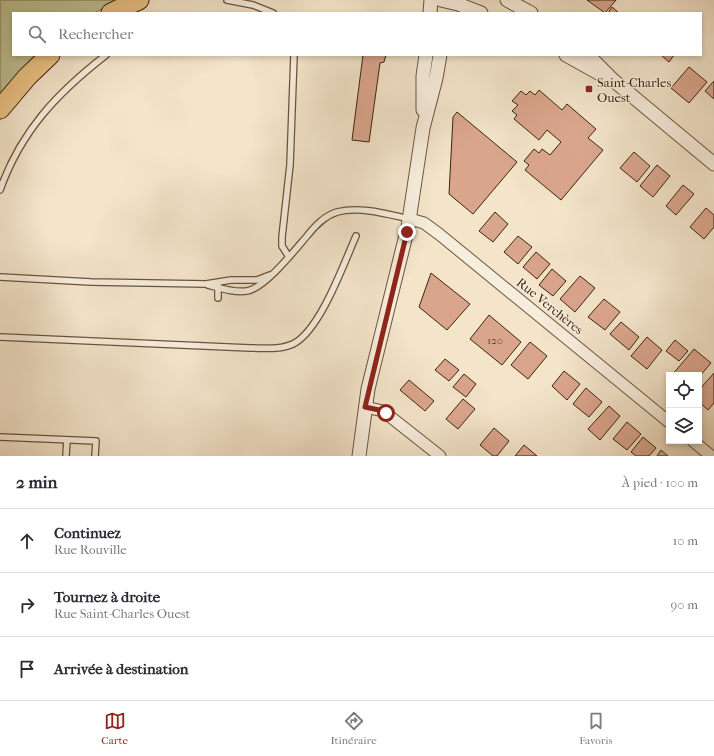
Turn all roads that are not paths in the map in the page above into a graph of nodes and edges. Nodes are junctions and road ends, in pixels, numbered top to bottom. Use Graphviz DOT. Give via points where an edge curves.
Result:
graph roads {
  1 [pos="139,0"];
  2 [pos="227,0"];
  3 [pos="431,0"];
  4 [pos="506,0"];
  5 [pos="445,3"];
  6 [pos="113,12"];
  7 [pos="271,12"];
  8 [pos="430,12"];
  9 [pos="477,12"];
  10 [pos="529,12"];
  11 [pos="49,56"];
  12 [pos="105,56"];
  13 [pos="294,56"];
  14 [pos="426,56"];
  15 [pos="440,56"];
  16 [pos="568,56"];
  17 [pos="589,56"];
  18 [pos="613,80"];
  19 [pos="0,109"];
  20 [pos="423,128"];
  21 [pos="714,164"];
  22 [pos="0,190"];
  23 [pos="410,219"];
  24 [pos="356,236"];
  25 [pos="289,257"];
  26 [pos="270,275"];
  27 [pos="0,277"];
  28 [pos="218,285"];
  29 [pos="218,298"];
  30 [pos="0,337"];
  31 [pos="365,407"];
  32 [pos="666,420"];
  33 [pos="0,437"];
  34 [pos="67,440"];
  35 [pos="697,444"];
  36 [pos="66,456"];
  37 [pos="95,456"];
  38 [pos="359,456"];
  39 [pos="440,456"];
  40 [pos="711,456"];
  1 -- 6 [label="highway"];
  2 -- 7 [label="lane"];
  3 -- 8 [label="street"];
  4 -- 10 [label="street"];
  5 -- 9 [label="street"];
  11 -- 19 [label="highway"];
  12 -- 22 [label="lane" via="69,85 45,110 18,150"];
  13 -- 25 [label="lane" via="290,165 282,237 282,246"];
  14 -- 20 [label="street" via="423,76"];
  15 -- 20 [label="street"];
  16 -- 18 [label="street"];
  17 -- 18 [label="street"];
  18 -- 21 [label="street"];
  20 -- 23 [label="street"];
  23 -- 25 [label="lane" via="368,212 336,212 318,223"];
  23 -- 31 [label="street"];
  23 -- 32 [label="street, Rue Verchères" via="424,223 436,231"];
  24 -- 30 [label="lane" via="333,290 319,315 300,340 285,347 250,348"];
  25 -- 26 [label="lane"];
  26 -- 28 [label="lane" via="257,280 231,280"];
  26 -- 28 [label="lane" via="249,291 230,291"];
  27 -- 28 [label="lane"];
  28 -- 29 [label="lane"];
  31 -- 38 [label="street"];
  31 -- 39 [label="street" via="383,411"];
  33 -- 34 [label="lane"];
  34 -- 36 [label="lane"];
  34 -- 37 [label="lane" via="96,441"];
  35 -- 40 [label="street"];
}
